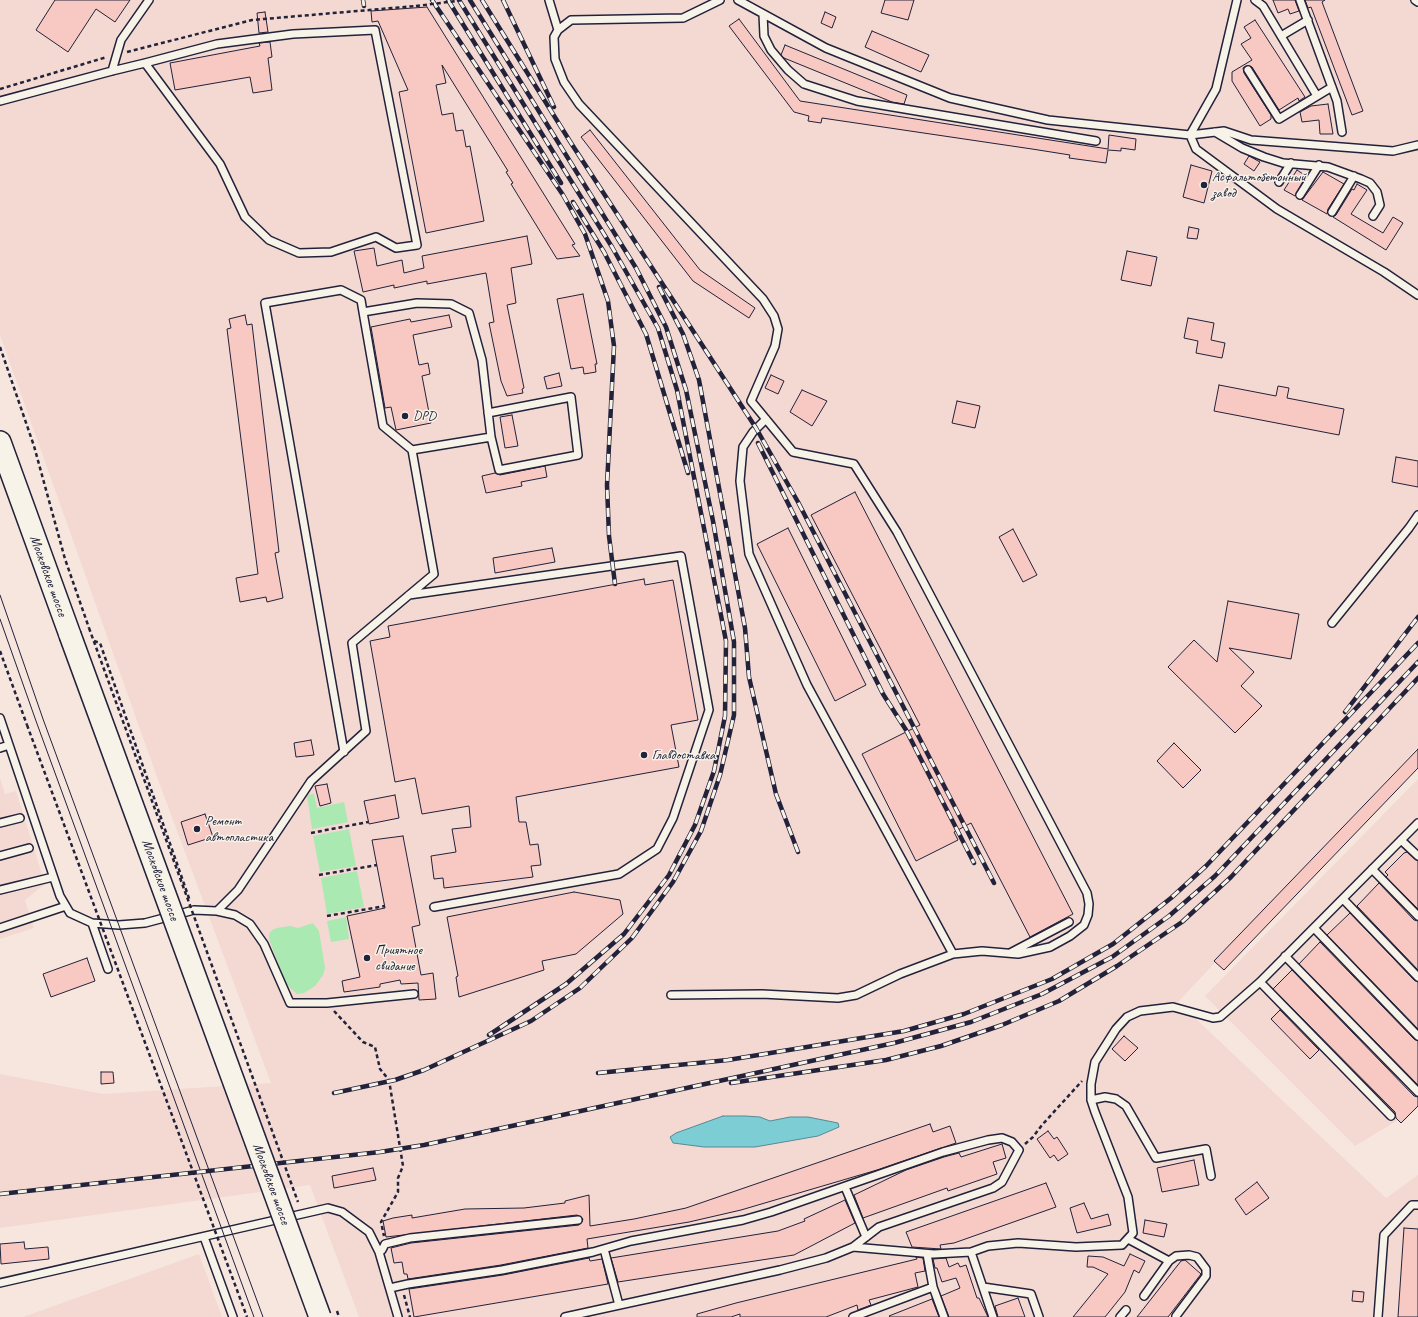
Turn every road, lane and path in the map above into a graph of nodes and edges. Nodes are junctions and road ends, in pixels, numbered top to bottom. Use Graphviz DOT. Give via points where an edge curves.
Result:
graph roads {
  1 [pos="149,0"];
  2 [pos="464,0"];
  3 [pos="549,0"];
  4 [pos="720,0"];
  5 [pos="738,0"];
  6 [pos="1237,0"];
  7 [pos="1256,0"];
  8 [pos="1300,0"];
  9 [pos="1415,0"];
  10 [pos="1418,2"];
  11 [pos="764,14"];
  12 [pos="252,20"];
  13 [pos="1308,20"];
  14 [pos="558,30"];
  15 [pos="1281,36"];
  16 [pos="145,62"];
  17 [pos="1248,70"];
  18 [pos="112,71"];
  19 [pos="1332,87"];
  20 [pos="1316,96"];
  21 [pos="0,100"];
  22 [pos="1215,132"];
  23 [pos="1342,132"];
  24 [pos="1190,135"];
  25 [pos="1096,141"];
  26 [pos="1418,145"];
  27 [pos="1291,163"];
  28 [pos="1319,165"];
  29 [pos="1354,176"];
  30 [pos="1279,182"];
  31 [pos="1300,195"];
  32 [pos="1332,212"];
  33 [pos="1373,216"];
  34 [pos="1418,295"];
  35 [pos="363,312"];
  36 [pos="0,347"];
  37 [pos="488,413"];
  38 [pos="766,419"];
  39 [pos="491,437"];
  40 [pos="0,442"];
  41 [pos="412,450"];
  42 [pos="1418,515"];
  43 [pos="409,595"];
  44 [pos="1332,623"];
  45 [pos="80,631"];
  46 [pos="94,641"];
  47 [pos="0,651"];
  48 [pos="0,718"];
  49 [pos="9,745"];
  50 [pos="0,748"];
  51 [pos="344,752"];
  52 [pos="20,818"];
  53 [pos="368,822"];
  54 [pos="0,823"];
  55 [pos="1418,823"];
  56 [pos="311,833"];
  57 [pos="1402,840"];
  58 [pos="29,848"];
  59 [pos="0,856"];
  60 [pos="1418,856"];
  61 [pos="377,865"];
  62 [pos="1372,869"];
  63 [pos="319,875"];
  64 [pos="54,877"];
  65 [pos="0,890"];
  66 [pos="1343,899"];
  67 [pos="66,906"];
  68 [pos="385,906"];
  69 [pos="434,907"];
  70 [pos="194,910"];
  71 [pos="217,911"];
  72 [pos="327,916"];
  73 [pos="1418,916"];
  74 [pos="1069,922"];
  75 [pos="92,924"];
  76 [pos="0,928"];
  77 [pos="1314,928"];
  78 [pos="1010,953"];
  79 [pos="953,954"];
  80 [pos="1285,956"];
  81 [pos="108,969"];
  82 [pos="1418,977"];
  83 [pos="1260,982"];
  84 [pos="414,994"];
  85 [pos="671,995"];
  86 [pos="327,1003"];
  87 [pos="1418,1036"];
  88 [pos="1093,1068"];
  89 [pos="1418,1092"];
  90 [pos="1091,1100"];
  91 [pos="1391,1116"];
  92 [pos="1019,1150"];
  93 [pos="1211,1176"];
  94 [pos="845,1187"];
  95 [pos="298,1204"];
  96 [pos="1418,1205"];
  97 [pos="578,1220"];
  98 [pos="204,1237"];
  99 [pos="866,1237"];
  100 [pos="1128,1239"];
  101 [pos="385,1244"];
  102 [pos="853,1247"];
  103 [pos="604,1249"];
  104 [pos="379,1252"];
  105 [pos="971,1252"];
  106 [pos="927,1254"];
  107 [pos="1169,1261"];
  108 [pos="0,1284"];
  109 [pos="401,1285"];
  110 [pos="933,1287"];
  111 [pos="983,1287"];
  112 [pos="390,1288"];
  113 [pos="1144,1296"];
  114 [pos="618,1305"];
  115 [pos="1126,1310"];
  116 [pos="328,1313"];
  117 [pos="1176,1316"];
  118 [pos="233,1317"];
  119 [pos="247,1317"];
  120 [pos="339,1317"];
  121 [pos="398,1317"];
  122 [pos="410,1317"];
  123 [pos="565,1317"];
  124 [pos="853,1317"];
  125 [pos="944,1317"];
  126 [pos="993,1317"];
  127 [pos="1039,1317"];
  128 [pos="1120,1317"];
  129 [pos="1378,1317"];
  1 -- 18 [label="lane" via="121,40"];
  2 -- 12 [label="path, bridge"];
  3 -- 14 [label="lane"];
  4 -- 14 [label="lane" via="683,18 571,20"];
  5 -- 11 [label="lane"];
  6 -- 24 [label="lane" via="1216,89"];
  7 -- 15 [label="lane" via="1263,6"];
  8 -- 13 [label="lane"];
  9 -- 10 [label="lane"];
  11 -- 24 [label="lane" via="826,48 950,98 1048,120"];
  11 -- 25 [label="lane" via="764,36 771,50 804,84 857,101"];
  13 -- 15 [label="lane"];
  13 -- 19 [label="lane"];
  14 -- 38 [label="lane" via="554,37 555,60 564,82 579,104 763,299 774,316 778,329 775,346 750,401"];
  15 -- 20 [label="lane"];
  16 -- 16 [label="lane" via="216,44 293,34 375,30 417,245 396,248 376,237 331,252 299,254 269,240 245,217 220,164"];
  16 -- 18 [label="lane"];
  17 -- 20 [label="lane" via="1279,119"];
  18 -- 21 [label="lane"];
  19 -- 20 [label="lane"];
  19 -- 23 [label="lane"];
  22 -- 24 [label="lane"];
  22 -- 26 [label="lane" via="1224,131 1251,140 1393,151"];
  22 -- 27 [label="lane" via="1264,157"];
  24 -- 34 [label="lane" via="1196,149 1277,209"];
  27 -- 28 [label="lane"];
  27 -- 30 [label="lane"];
  28 -- 29 [label="lane"];
  28 -- 31 [label="lane"];
  29 -- 32 [label="lane"];
  29 -- 33 [label="lane" via="1370,184 1377,192 1380,205"];
  35 -- 37 [label="lane" via="417,303 451,304 469,313 482,360"];
  35 -- 41 [label="lane" via="383,426"];
  35 -- 51 [label="lane" via="361,300 341,290 265,303"];
  36 -- 45 [label="path" via="34,446 65,559"];
  37 -- 39 [label="lane"];
  37 -- 39 [label="lane" via="571,397 578,455 499,470"];
  38 -- 78 [label="lane" via="793,452 854,464 897,532 1087,893 1088,915 1084,925 1075,933 1050,947 1018,954"];
  38 -- 79 [label="lane" via="743,447 740,481 750,554 807,685"];
  39 -- 41 [label="lane"];
  40 -- 45 [label="main road, Московское шоссе"];
  41 -- 43 [label="lane" via="434,574"];
  42 -- 44 [label="lane"];
  43 -- 51 [label="lane" via="352,643 366,731"];
  43 -- 69 [label="lane" via="681,556 709,710 673,818 657,849 619,874"];
  45 -- 46 [label="path, bridge"];
  45 -- 116 [label="main road, Московское шоссе, bridge"];
  46 -- 70 [label="path" via="100,643"];
  46 -- 95 [label="path, bridge"];
  47 -- 119 [label="path, bridge"];
  48 -- 49 [label="lane"];
  49 -- 50 [label="lane"];
  49 -- 64 [label="lane"];
  51 -- 71 [label="lane" via="311,782 238,890"];
  52 -- 54 [label="lane"];
  53 -- 56 [label="path"];
  55 -- 57 [label="lane"];
  57 -- 60 [label="lane"];
  57 -- 62 [label="lane"];
  58 -- 59 [label="lane"];
  61 -- 63 [label="path"];
  62 -- 66 [label="lane"];
  62 -- 73 [label="lane"];
  64 -- 65 [label="lane"];
  64 -- 67 [label="lane"];
  66 -- 77 [label="lane"];
  66 -- 82 [label="lane"];
  67 -- 75 [label="lane" via="70,913"];
  67 -- 76 [label="lane"];
  68 -- 72 [label="path"];
  70 -- 71 [label="lane"];
  70 -- 75 [label="lane" via="145,923"];
  71 -- 86 [label="lane" via="235,915 250,924 264,944 290,1003"];
  74 -- 78 [label="lane"];
  75 -- 81 [label="lane"];
  77 -- 80 [label="lane"];
  77 -- 87 [label="lane"];
  78 -- 79 [label="lane" via="982,951"];
  79 -- 85 [label="lane" via="900,974 856,995 838,998 762,994"];
  80 -- 83 [label="lane"];
  80 -- 89 [label="lane"];
  83 -- 88 [label="lane" via="1220,1017 1213,1018 1172,1007 1140,1011 1128,1017 1116,1029"];
  83 -- 91 [label="lane"];
  84 -- 86 [label="lane"];
  86 -- 101 [label="path" via="352,1032 375,1047 380,1069 389,1080 403,1166 398,1178 398,1192 381,1222"];
  88 -- 90 [label="lane"];
  88 -- 92 [label="path"];
  90 -- 93 [label="lane" via="1105,1097 1116,1099 1126,1106 1156,1158 1206,1149"];
  90 -- 100 [label="lane" via="1128,1196 1133,1233"];
  92 -- 94 [label="lane" via="1012,1142 1002,1138 988,1140 943,1152"];
  92 -- 99 [label="lane" via="1002,1182 993,1188 879,1228"];
  94 -- 99 [label="lane"];
  94 -- 103 [label="lane" via="743,1220 631,1241"];
  96 -- 129 [label="lane" via="1412,1205 1384,1236"];
  97 -- 101 [label="lane" via="410,1238"];
  98 -- 104 [label="lane" via="328,1208 342,1212 370,1232"];
  98 -- 108 [label="lane"];
  98 -- 118 [label="lane"];
  99 -- 102 [label="lane"];
  100 -- 105 [label="lane" via="1122,1245 1076,1247 1018,1243 988,1246"];
  100 -- 107 [label="lane"];
  101 -- 104 [label="lane"];
  102 -- 106 [label="lane"];
  102 -- 114 [label="lane" via="826,1258 780,1270"];
  103 -- 109 [label="lane" via="502,1270"];
  103 -- 114 [label="lane"];
  104 -- 112 [label="lane"];
  105 -- 106 [label="lane"];
  105 -- 111 [label="lane"];
  106 -- 110 [label="lane"];
  107 -- 113 [label="lane"];
  107 -- 117 [label="lane" via="1176,1256 1189,1255 1197,1257 1206,1269 1206,1276"];
  109 -- 112 [label="lane"];
  109 -- 122 [label="path"];
  110 -- 124 [label="lane"];
  110 -- 125 [label="lane"];
  111 -- 126 [label="lane"];
  111 -- 127 [label="lane" via="1031,1294"];
  112 -- 121 [label="lane"];
  114 -- 123 [label="lane"];
  115 -- 128 [label="lane"];
  116 -- 120 [label="path, bridge"];
}
